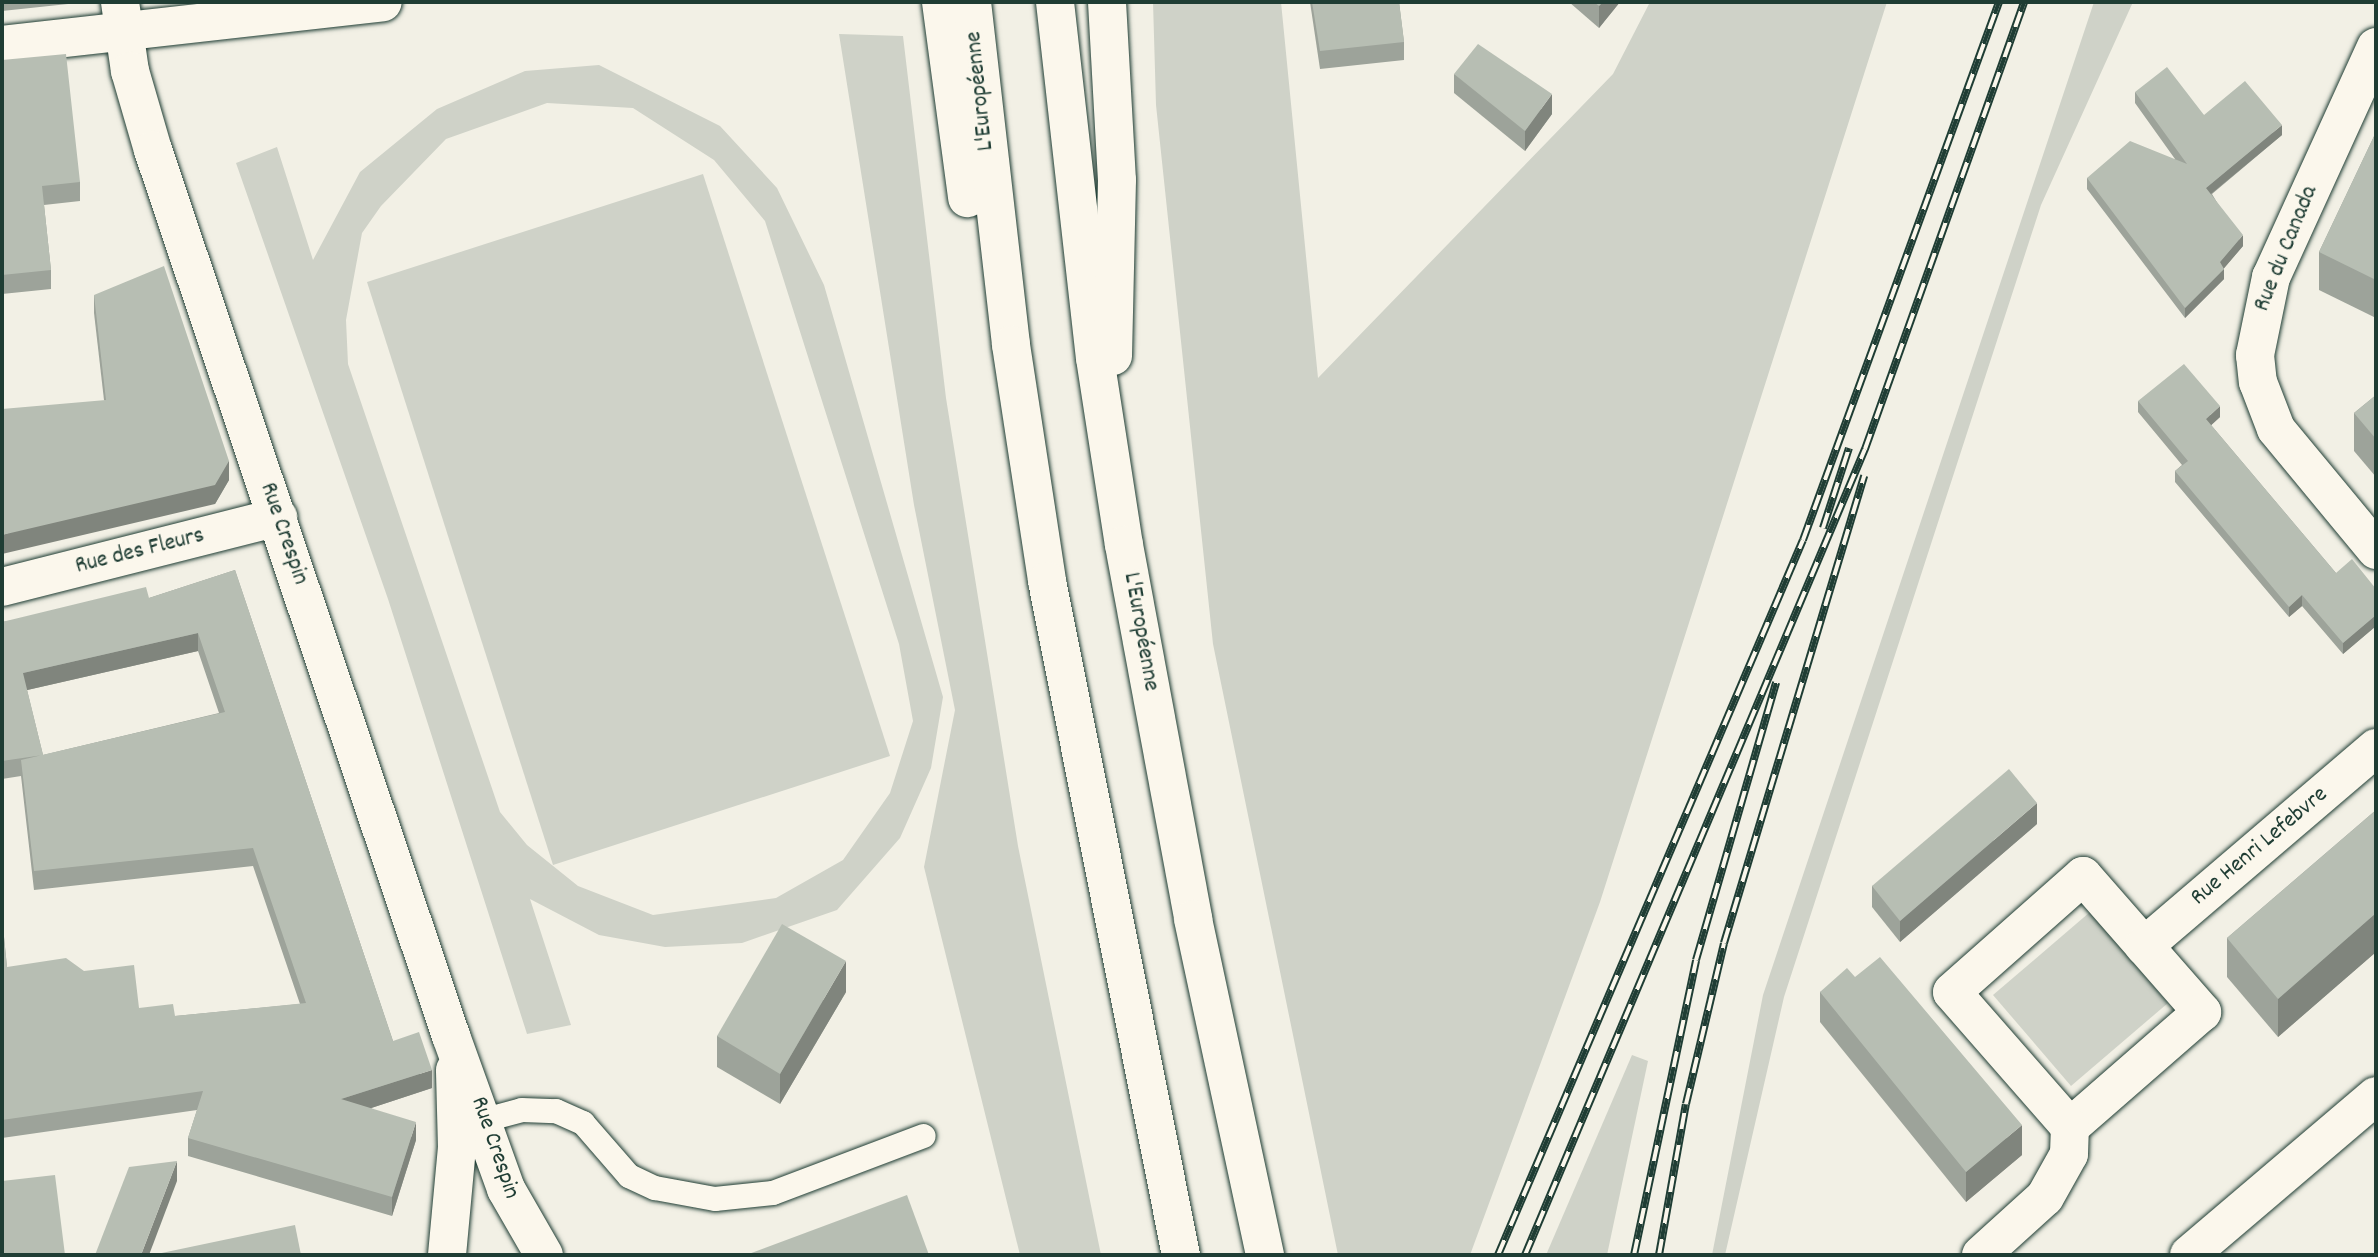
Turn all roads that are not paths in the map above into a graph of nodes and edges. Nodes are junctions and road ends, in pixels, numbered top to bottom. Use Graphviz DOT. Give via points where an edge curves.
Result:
graph roads {
  1 [pos="383,2"];
  2 [pos="941,2"];
  3 [pos="1055,2"];
  4 [pos="122,16"];
  5 [pos="1108,18"];
  6 [pos="964,27"];
  7 [pos="2,45"];
  8 [pos="2376,47"];
  9 [pos="1110,449"];
  10 [pos="278,517"];
  11 [pos="2376,550"];
  12 [pos="2,587"];
  13 [pos="2376,748"];
  14 [pos="2144,946"];
  15 [pos="451,1036"];
  16 [pos="2376,1096"];
  17 [pos="485,1120"];
  18 [pos="2070,1127"];
  19 [pos="925,1136"];
  20 [pos="447,1255"];
  21 [pos="544,1255"];
  22 [pos="1181,1255"];
  23 [pos="1265,1255"];
  24 [pos="1981,1255"];
  25 [pos="2189,1255"];
  1 -- 4 [label="main road"];
  2 -- 6 [label="main road, L'Européenne"];
  3 -- 9 [label="main road, L'Européenne"];
  4 -- 7 [label="main road"];
  4 -- 10 [label="main road, Rue Crespin" via="153,150"];
  5 -- 9 [label="main road" via="1117,249"];
  6 -- 22 [label="main road, L'Européenne" via="1028,466 1098,859"];
  8 -- 11 [label="main road, Rue du Canada" via="2271,277 2255,355 2276,429"];
  9 -- 23 [label="main road, L'Européenne" via="1193,919"];
  10 -- 12 [label="main road, Rue des Fleurs"];
  10 -- 15 [label="main road, Rue Crespin"];
  13 -- 14 [label="main road, Rue Henri Lefebvre"];
  14 -- 18 [label="main road" via="2202,1012"];
  14 -- 18 [label="main road" via="2083,876 1951,992"];
  15 -- 17 [label="main road, Rue Crespin"];
  15 -- 20 [label="main road, Rue Crespin" via="457,1147"];
  16 -- 25 [label="main road"];
  17 -- 19 [label="lane" via="522,1110 556,1111 583,1124 629,1176 655,1188 715,1199 773,1193"];
  17 -- 21 [label="main road, Rue Crespin" via="511,1200"];
  18 -- 24 [label="main road" via="2069,1154 2046,1197"];
}
